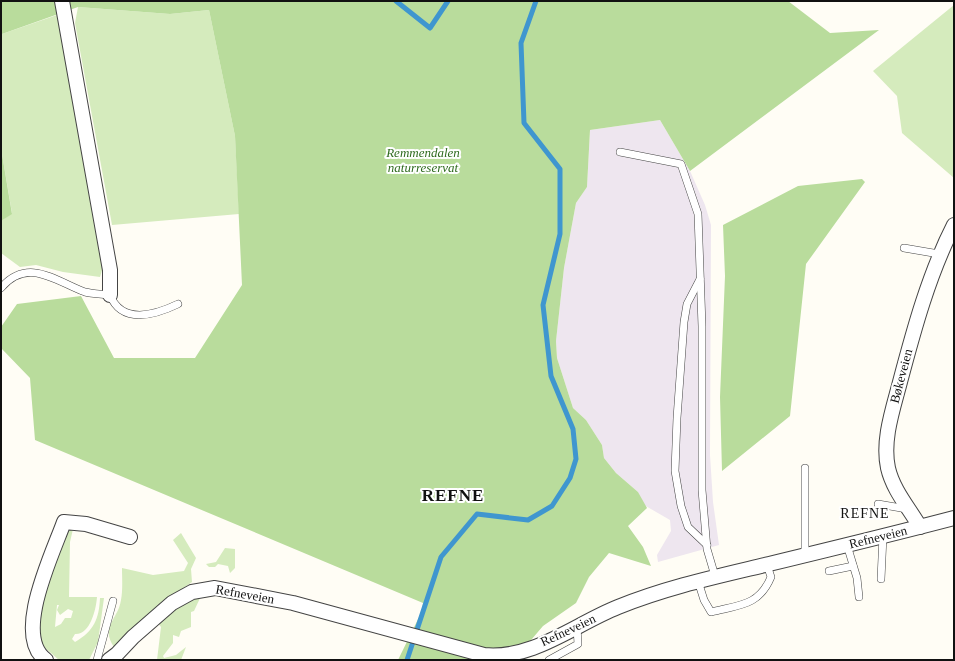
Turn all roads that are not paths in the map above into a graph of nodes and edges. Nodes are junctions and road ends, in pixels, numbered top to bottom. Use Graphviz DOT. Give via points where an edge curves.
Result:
graph roads {
  1 [pos="62,1"];
  2 [pos="620,152"];
  3 [pos="954,225"];
  4 [pos="904,248"];
  5 [pos="940,254"];
  6 [pos="701,278"];
  7 [pos="1,288"];
  8 [pos="110,295"];
  9 [pos="178,304"];
  10 [pos="805,468"];
  11 [pos="878,504"];
  12 [pos="909,509"];
  13 [pos="954,518"];
  14 [pos="920,527"];
  15 [pos="883,536"];
  16 [pos="130,537"];
  17 [pos="707,545"];
  18 [pos="847,545"];
  19 [pos="805,555"];
  20 [pos="767,565"];
  21 [pos="853,566"];
  22 [pos="829,571"];
  23 [pos="715,576"];
  24 [pos="881,579"];
  25 [pos="698,581"];
  26 [pos="859,598"];
  27 [pos="113,601"];
  28 [pos="577,627"];
  29 [pos="46,660"];
  30 [pos="97,660"];
  31 [pos="109,660"];
  32 [pos="549,660"];
  1 -- 8 [label="street" via="110,270"];
  2 -- 6 [label="lane" via="681,164 698,214"];
  3 -- 5 [label="street, Bøkeveien"];
  4 -- 5 [label="lane"];
  5 -- 12 [label="street, Bøkeveien" via="910,344 888,431 888,468 898,493"];
  6 -- 17 [label="lane" via="702,490"];
  6 -- 17 [label="lane" via="687,304 684,322 675,471 681,506 688,527"];
  7 -- 8 [label="lane" via="15,277 38,272 87,292"];
  8 -- 9 [label="lane" via="114,306 130,315 162,312"];
  10 -- 19 [label="lane"];
  11 -- 12 [label="lane"];
  12 -- 14 [label="street, Bøkeveien"];
  13 -- 14 [label="street, Refneveien"];
  14 -- 15 [label="street, Refneveien"];
  15 -- 18 [label="street, Refneveien"];
  15 -- 24 [label="lane"];
  16 -- 29 [label="street" via="86,524 64,522 40,589 32,629 35,645 41,657"];
  17 -- 23 [label="lane"];
  18 -- 19 [label="street, Refneveien"];
  18 -- 21 [label="lane"];
  19 -- 20 [label="street, Refneveien"];
  20 -- 23 [label="street, Refneveien"];
  20 -- 25 [label="lane" via="771,577 766,589 756,599 711,612"];
  21 -- 22 [label="lane"];
  21 -- 26 [label="lane"];
  23 -- 25 [label="street, Refneveien"];
  25 -- 28 [label="street, Refneveien" via="618,606"];
  27 -- 30 [label="lane"];
  28 -- 31 [label="street, Refneveien" via="517,653 484,655 293,603 226,589 204,588 172,603"];
  28 -- 32 [label="lane" via="578,644"];
}
